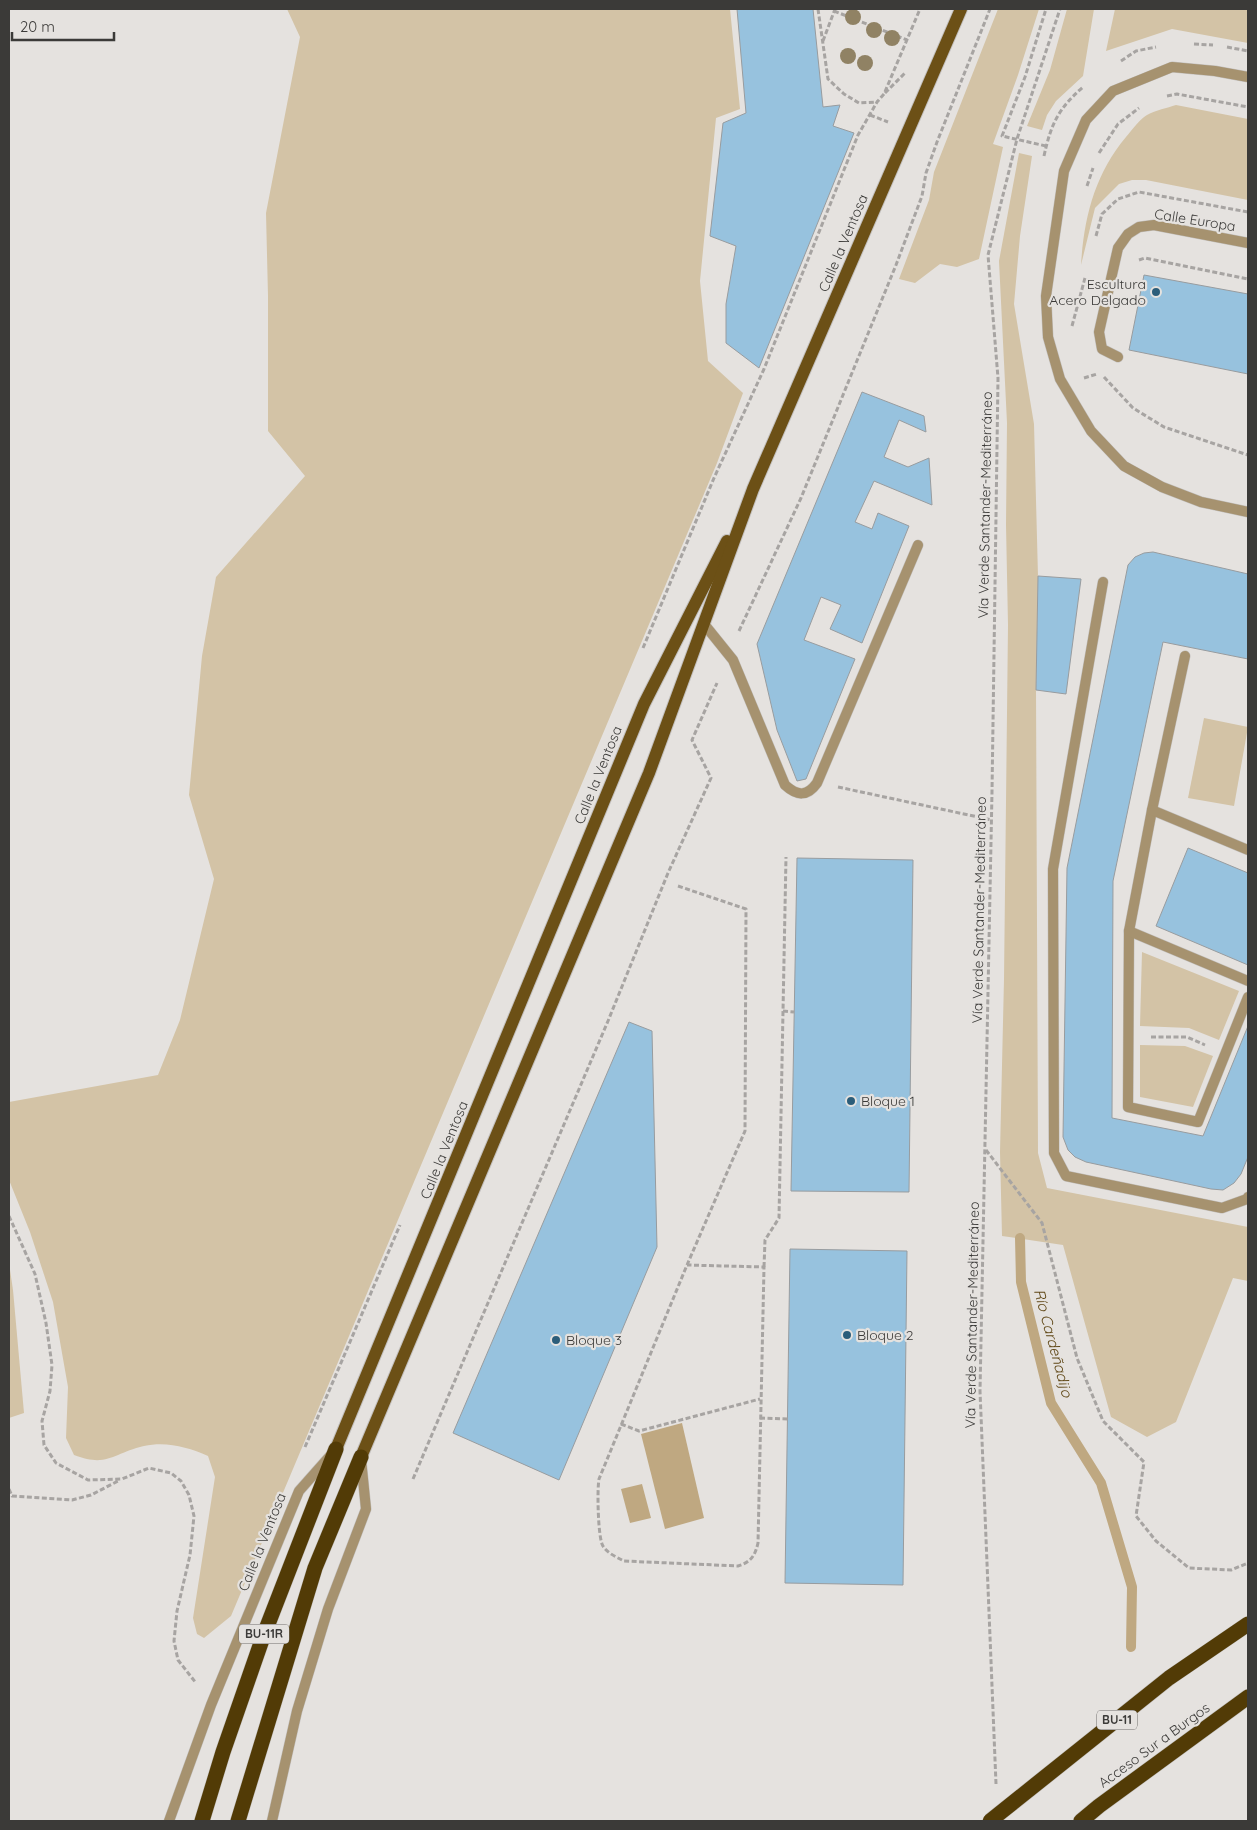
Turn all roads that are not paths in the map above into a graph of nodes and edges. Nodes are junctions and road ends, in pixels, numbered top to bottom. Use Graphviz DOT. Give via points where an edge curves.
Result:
graph roads {
  1 [pos="960,9"];
  2 [pos="1248,77"];
  3 [pos="1248,243"];
  4 [pos="1118,357"];
  5 [pos="753,490"];
  6 [pos="1248,512"];
  7 [pos="918,545"];
  8 [pos="1103,582"];
  9 [pos="704,624"];
  10 [pos="1185,656"];
  11 [pos="1152,810"];
  12 [pos="1248,850"];
  13 [pos="1129,931"];
  14 [pos="1248,981"];
  15 [pos="1248,997"];
  16 [pos="1248,1197"];
  17 [pos="336,1450"];
  18 [pos="361,1457"];
  19 [pos="1248,1624"];
  20 [pos="1248,1697"];
  21 [pos="169,1821"];
  22 [pos="202,1821"];
  23 [pos="238,1821"];
  24 [pos="272,1821"];
  25 [pos="990,1821"];
  26 [pos="1081,1821"];
  1 -- 5 [label="main road, Calle la Ventosa"];
  2 -- 6 [label="street" via="1172,67 1113,92 1086,120 1064,171 1046,296 1048,337 1060,379 1091,431 1124,466 1162,487 1201,502"];
  3 -- 4 [label="street, Calle Europa" via="1154,225 1139,227 1128,234 1118,248 1099,332 1102,349"];
  5 -- 9 [label="main road, Calle la Ventosa"];
  5 -- 17 [label="main road, Calle la Ventosa" via="644,704"];
  7 -- 9 [label="street" via="811,791 793,792 785,785 734,660"];
  8 -- 16 [label="street" via="1053,869 1054,1153 1066,1176 1222,1208"];
  9 -- 18 [label="main road, Calle la Ventosa" via="649,773"];
  10 -- 11 [label="street"];
  11 -- 12 [label="street"];
  11 -- 13 [label="street"];
  13 -- 14 [label="street"];
  13 -- 15 [label="street" via="1128,1107 1198,1122"];
  17 -- 21 [label="street, Calle la Ventosa" via="299,1491 215,1696"];
  17 -- 22 [label="highway, BU-11R" via="263,1636"];
  18 -- 23 [label="highway, BU-11R" via="315,1568"];
  18 -- 24 [label="street, Calle la Ventosa" via="366,1509 328,1609 297,1711"];
  19 -- 25 [label="highway, BU-11, bridge" via="1169,1678"];
  20 -- 26 [label="highway, Acceso Sur a Burgos"];
}
